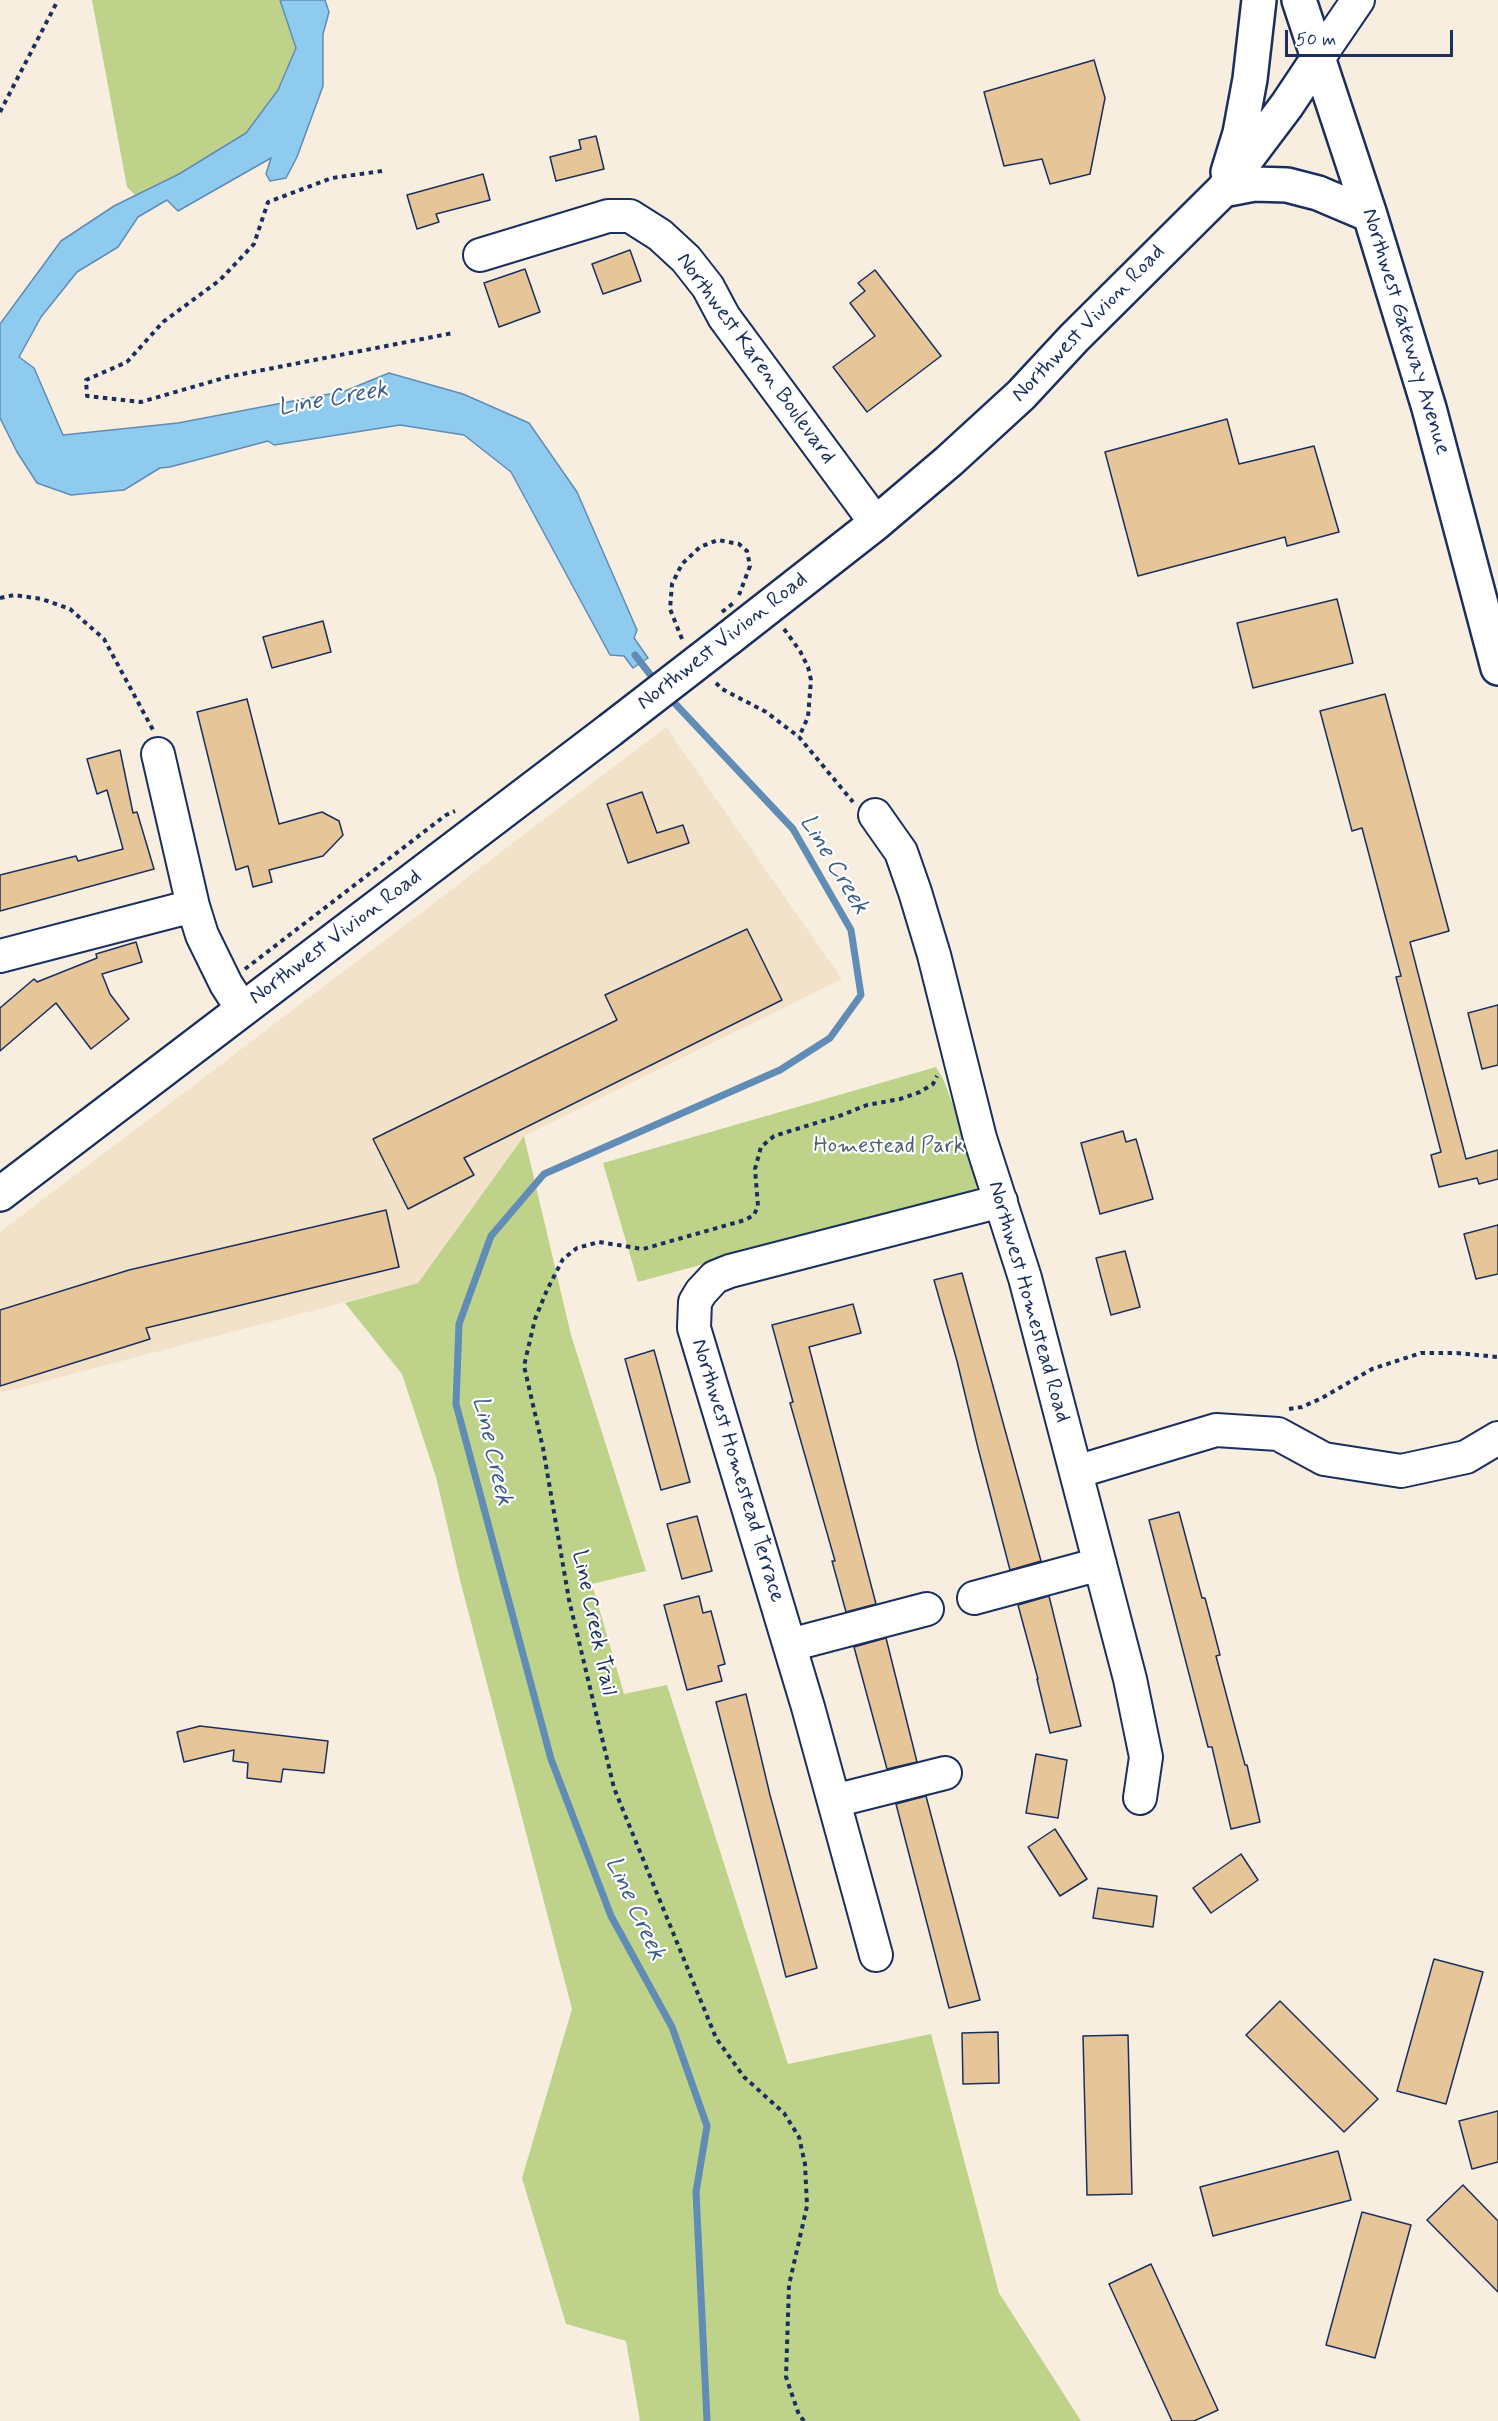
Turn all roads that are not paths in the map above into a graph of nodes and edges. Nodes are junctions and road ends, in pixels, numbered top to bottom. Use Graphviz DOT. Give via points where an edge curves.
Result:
graph roads {
  1 [pos="1259,0"];
  2 [pos="1299,0"];
  3 [pos="1358,0"];
  4 [pos="1317,60"];
  5 [pos="1223,190"];
  6 [pos="1370,215"];
  7 [pos="480,255"];
  8 [pos="876,523"];
  9 [pos="1498,668"];
  10 [pos="158,754"];
  11 [pos="865,809"];
  12 [pos="193,906"];
  13 [pos="0,956"];
  14 [pos="242,1010"];
  15 [pos="0,1194"];
  16 [pos="1000,1201"];
  17 [pos="1498,1438"];
  18 [pos="1076,1472"];
  19 [pos="1100,1564"];
  20 [pos="974,1598"];
  21 [pos="927,1609"];
  22 [pos="790,1645"];
  23 [pos="945,1773"];
  24 [pos="1140,1798"];
  25 [pos="834,1801"];
  26 [pos="876,1955"];
  1 -- 5 [label="main road" via="1240,134"];
  2 -- 4 [label="main road, Northwest Gateway Avenue"];
  3 -- 4 [label="street, Northwest Vivion Road"];
  4 -- 5 [label="main road, Northwest Vivion Road"];
  4 -- 6 [label="main road, Northwest Gateway Avenue"];
  5 -- 6 [label="main road" via="1254,184 1287,185 1318,193"];
  5 -- 8 [label="main road, Northwest Vivion Road" via="1021,395"];
  6 -- 9 [label="main road, Northwest Gateway Avenue" via="1430,408"];
  7 -- 8 [label="street, Northwest Karen Boulevard" via="608,216 630,216 660,235 708,287 724,317"];
  8 -- 14 [label="main road, Northwest Vivion Road, bridge"];
  10 -- 12 [label="street"];
  11 -- 16 [label="street, Northwest Homestead Road" via="901,852 915,892"];
  12 -- 13 [label="street"];
  12 -- 14 [label="street" via="202,935"];
  14 -- 15 [label="main road, Northwest Vivion Road"];
  16 -- 18 [label="street, Northwest Homestead Road" via="1025,1278"];
  16 -- 22 [label="street, Northwest Homestead Terrace" via="729,1271 715,1278 695,1302 694,1328"];
  17 -- 18 [label="street" via="1466,1457 1401,1471 1324,1459 1278,1434 1216,1430"];
  18 -- 19 [label="street, Northwest Homestead Road"];
  19 -- 20 [label="street"];
  19 -- 24 [label="street, Northwest Homestead Road" via="1146,1758"];
  21 -- 22 [label="street"];
  22 -- 25 [label="street, Northwest Homestead Terrace"];
  23 -- 25 [label="street"];
  25 -- 26 [label="street, Northwest Homestead Terrace"];
}
